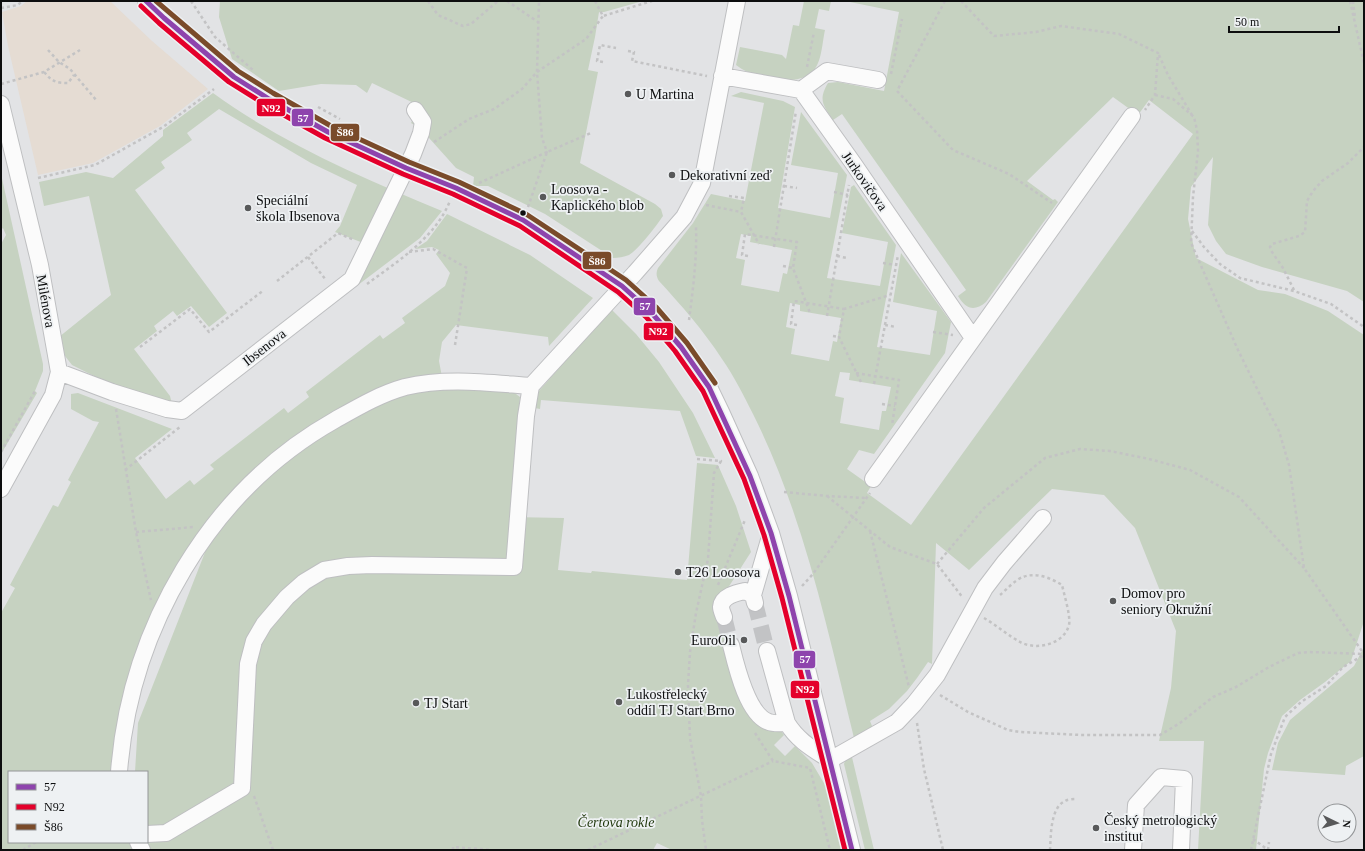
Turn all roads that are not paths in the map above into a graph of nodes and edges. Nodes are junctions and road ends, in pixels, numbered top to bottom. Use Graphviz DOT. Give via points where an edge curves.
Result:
graph roads {
  1 [pos="146,1"];
  2 [pos="737,1"];
  3 [pos="715,76"];
  4 [pos="884,78"];
  5 [pos="801,90"];
  6 [pos="1,104"];
  7 [pos="415,110"];
  8 [pos="1132,116"];
  9 [pos="4,135"];
  10 [pos="406,168"];
  11 [pos="622,286"];
  12 [pos="973,338"];
  13 [pos="59,372"];
  14 [pos="532,386"];
  15 [pos="874,483"];
  16 [pos="1,489"];
  17 [pos="1043,518"];
  18 [pos="771,533"];
  19 [pos="724,617"];
  20 [pos="731,645"];
  21 [pos="767,652"];
  22 [pos="787,723"];
  23 [pos="830,760"];
  24 [pos="118,771"];
  25 [pos="148,834"];
  26 [pos="852,850"];
  27 [pos="1133,850"];
  28 [pos="1180,850"];
  1 -- 10 [label="street" via="234,76 269,99 328,132"];
  2 -- 3 [label="street"];
  3 -- 5 [label="street"];
  3 -- 11 [label="street" via="702,183 684,217"];
  4 -- 5 [label="street" via="827,71"];
  5 -- 12 [label="street, Jurkovičova"];
  6 -- 9 [label="street, Milénova"];
  7 -- 10 [label="street" via="423,122"];
  8 -- 12 [label="street"];
  9 -- 13 [label="street, Milénova" via="40,265"];
  10 -- 11 [label="street" via="456,188 523,220"];
  10 -- 13 [label="street, Ibsenova" via="352,279 182,411 112,392"];
  11 -- 14 [label="street"];
  11 -- 18 [label="street" via="651,312 681,347 708,388 750,476"];
  12 -- 15 [label="street"];
  13 -- 16 [label="street, Milénova" via="53,395"];
  14 -- 24 [label="street" via="457,381 427,383 380,396 323,427 291,449 252,482 212,526 184,568 155,622 127,716"];
  14 -- 25 [label="street" via="526,416 514,567 348,566 324,570 304,582 264,624 254,641 248,664 242,788 166,833"];
  17 -- 23 [label="street" via="985,588 981,614 914,704 897,722"];
  18 -- 19 [label="street" via="754,599 745,591 731,594 721,607"];
  18 -- 23 [label="street"];
  20 -- 22 [label="street" via="744,692 756,711 768,722"];
  21 -- 22 [label="street"];
  22 -- 23 [label="street" via="794,734 811,749"];
  23 -- 26 [label="street"];
  27 -- 28 [label="street" via="1136,805 1161,777 1184,778"];
}
